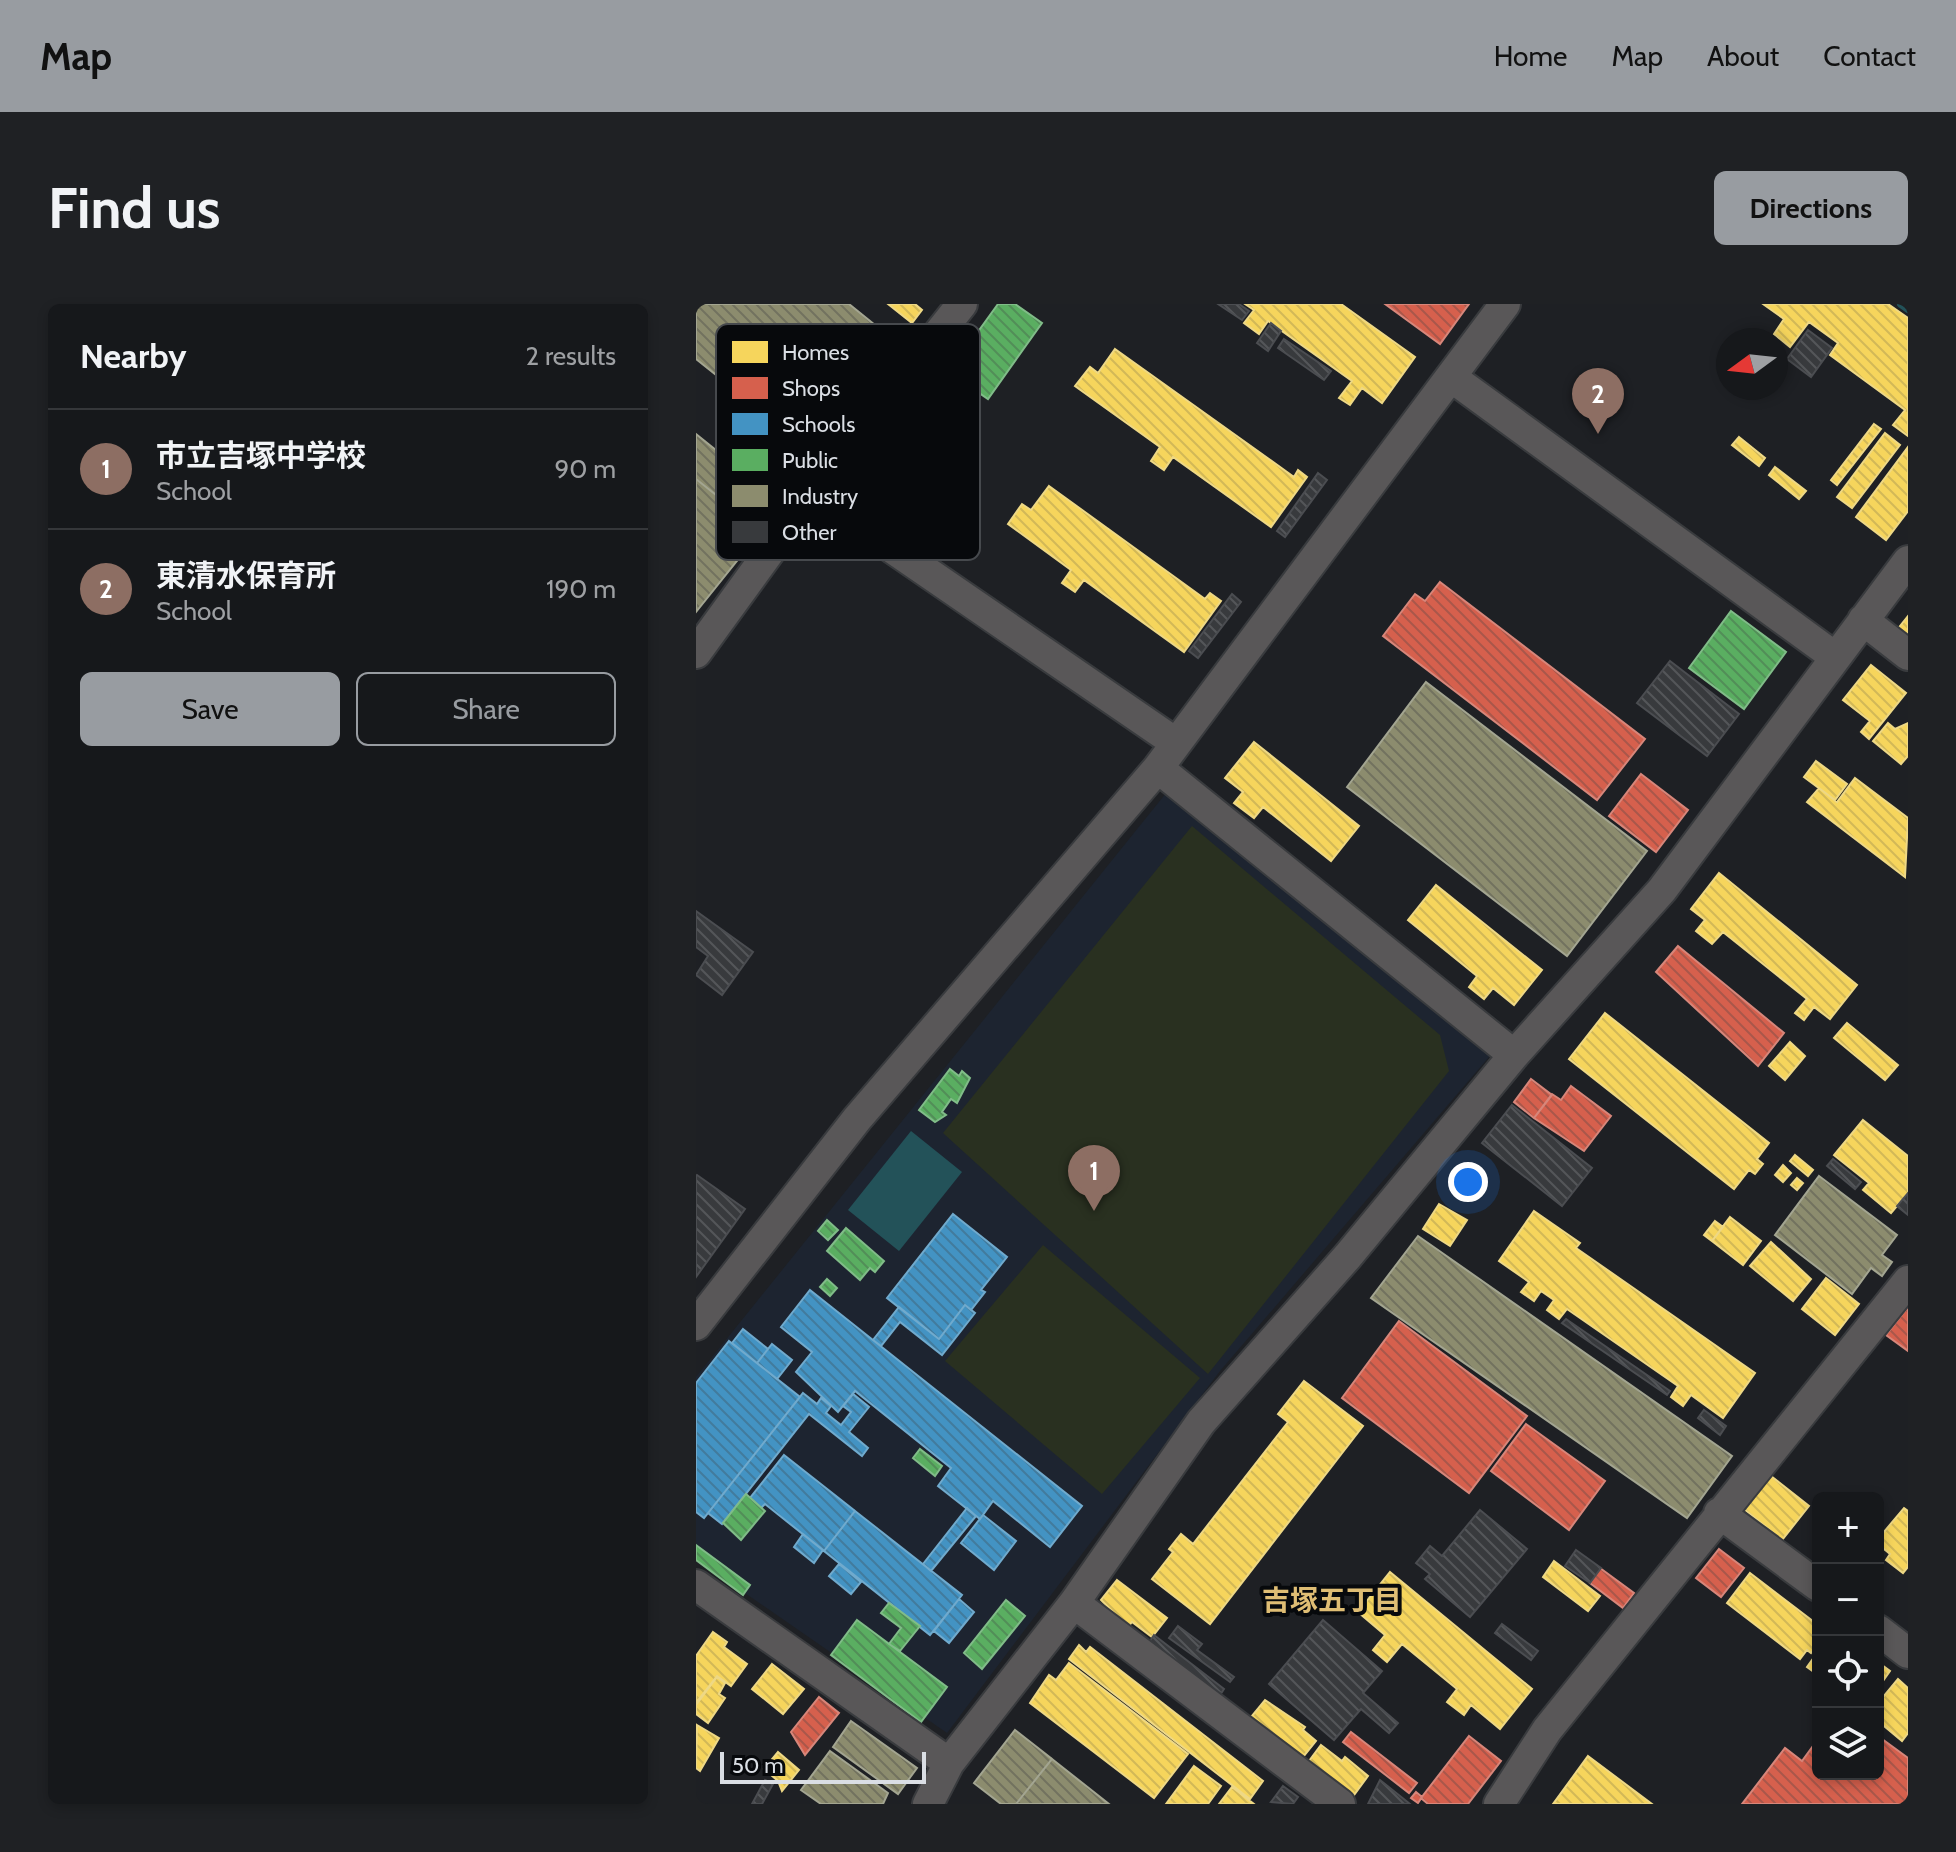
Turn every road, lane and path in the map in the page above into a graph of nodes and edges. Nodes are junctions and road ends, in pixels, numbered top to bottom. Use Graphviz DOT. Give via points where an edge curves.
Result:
graph roads {
  1 [pos="962,304"];
  2 [pos="1505,304"];
  3 [pos="946,324"];
  4 [pos="1451,377"];
  5 [pos="763,560"];
  6 [pos="910,560"];
  7 [pos="1908,561"];
  8 [pos="1863,620"];
  9 [pos="696,653"];
  10 [pos="1908,655"];
  11 [pos="1835,657"];
  12 [pos="1176,743"];
  13 [pos="1158,768"];
  14 [pos="1514,1055"];
  15 [pos="1908,1281"];
  16 [pos="696,1325"];
  17 [pos="1719,1513"];
  18 [pos="1812,1582"];
  19 [pos="696,1585"];
  20 [pos="1074,1603"];
  21 [pos="1884,1635"];
  22 [pos="1908,1653"];
  23 [pos="949,1763"];
  24 [pos="928,1804"];
  25 [pos="1340,1804"];
  26 [pos="1499,1804"];
  1 -- 3 [label="street"];
  2 -- 4 [label="street"];
  4 -- 11 [label="street"];
  4 -- 12 [label="street"];
  5 -- 9 [label="street"];
  6 -- 12 [label="street"];
  7 -- 8 [label="street"];
  8 -- 10 [label="street"];
  8 -- 11 [label="street"];
  11 -- 14 [label="street" via="1662,890"];
  12 -- 13 [label="street"];
  13 -- 14 [label="street"];
  13 -- 16 [label="street" via="857,1119"];
  14 -- 20 [label="street" via="1348,1256 1201,1422"];
  15 -- 17 [label="street"];
  17 -- 18 [label="street"];
  17 -- 26 [label="street" via="1547,1730"];
  19 -- 23 [label="street"];
  20 -- 23 [label="street"];
  20 -- 25 [label="street"];
  21 -- 22 [label="street"];
  23 -- 24 [label="street"];
}
